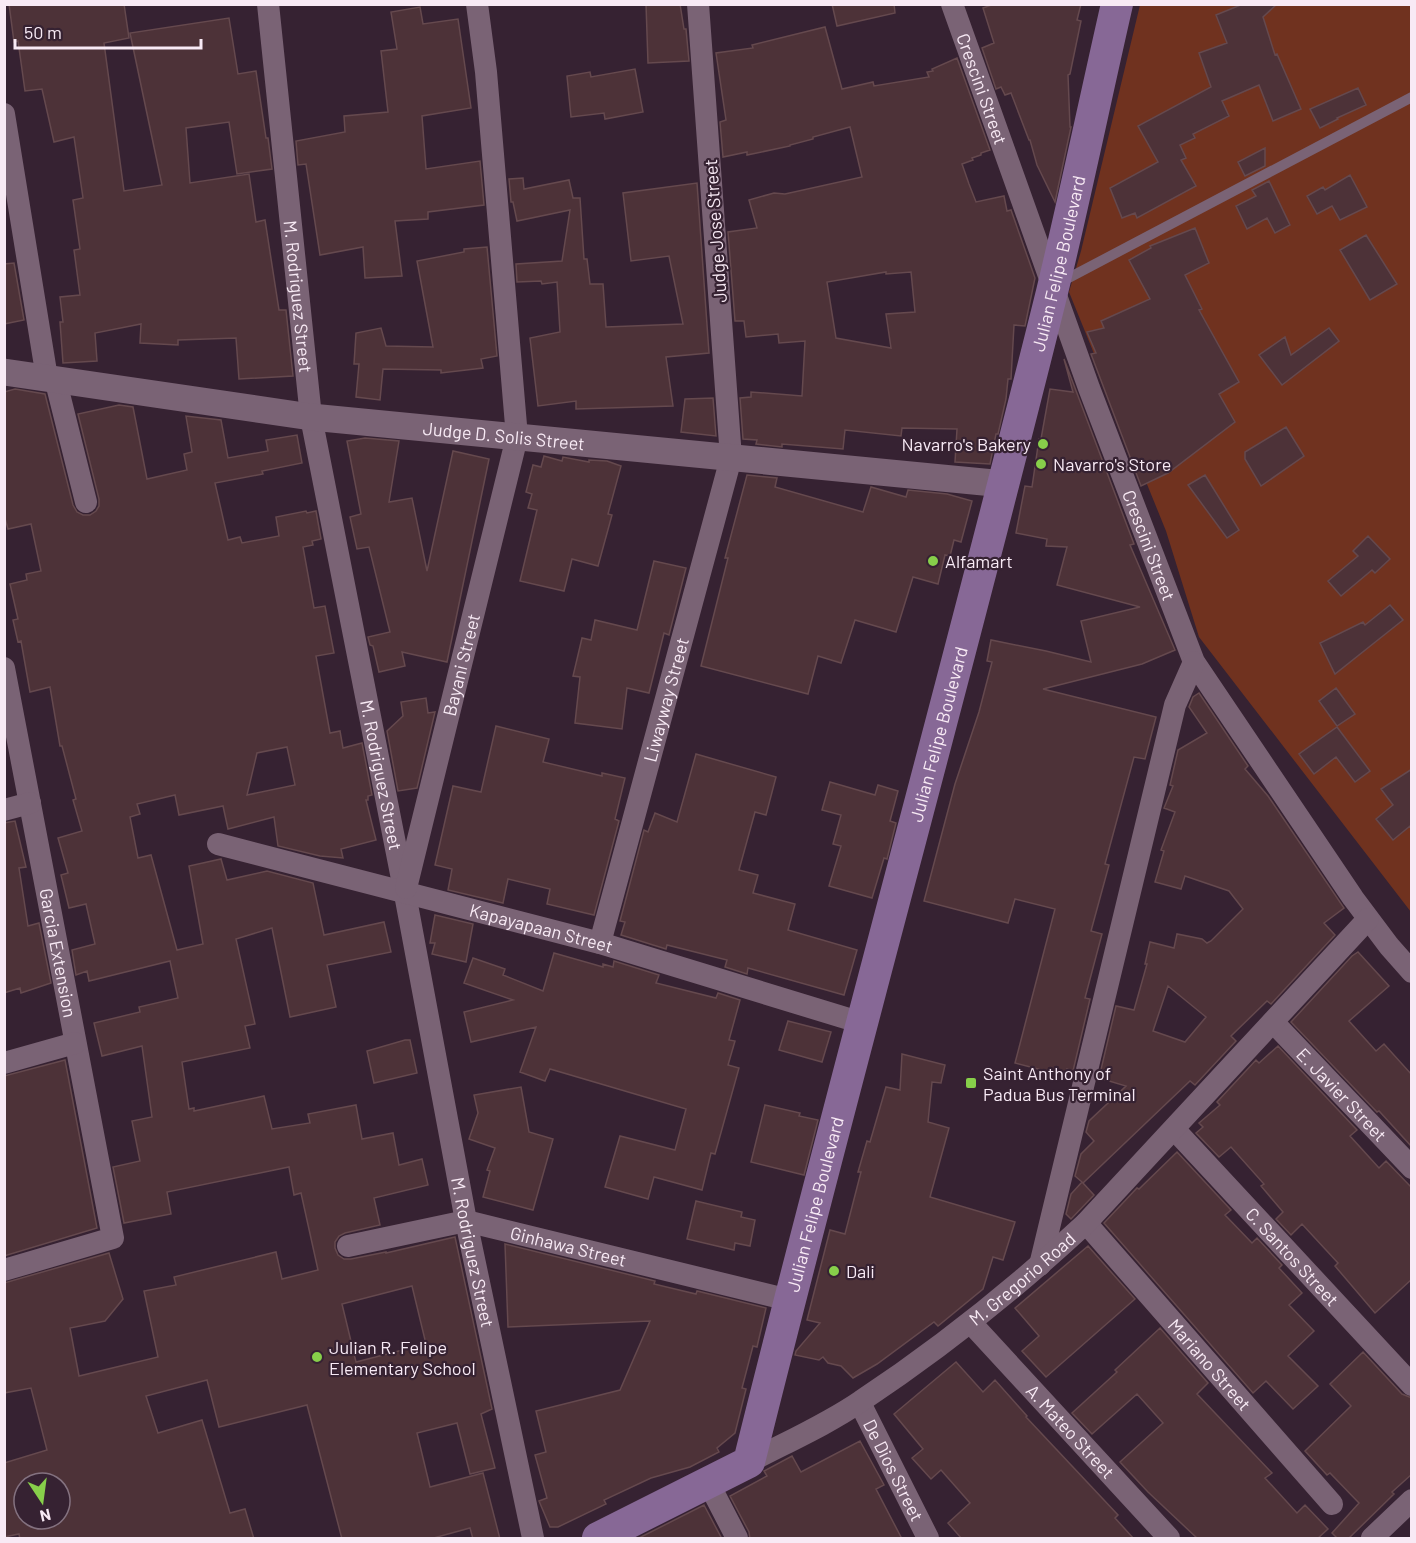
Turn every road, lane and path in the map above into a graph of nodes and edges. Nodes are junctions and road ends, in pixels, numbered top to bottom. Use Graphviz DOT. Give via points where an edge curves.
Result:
graph roads {
  1 [pos="268,4"];
  2 [pos="477,4"];
  3 [pos="698,4"];
  4 [pos="952,4"];
  5 [pos="1117,4"];
  6 [pos="1412,97"];
  7 [pos="4,114"];
  8 [pos="1053,287"];
  9 [pos="4,372"];
  10 [pos="51,378"];
  11 [pos="311,417"];
  12 [pos="517,437"];
  13 [pos="731,458"];
  14 [pos="1004,484"];
  15 [pos="86,502"];
  16 [pos="1194,662"];
  17 [pos="4,668"];
  18 [pos="30,803"];
  19 [pos="4,810"];
  20 [pos="218,844"];
  21 [pos="405,894"];
  22 [pos="1368,919"];
  23 [pos="600,943"];
  24 [pos="1412,972"];
  25 [pos="1273,1022"];
  26 [pos="862,1023"];
  27 [pos="75,1043"];
  28 [pos="4,1063"];
  29 [pos="1174,1129"];
  30 [pos="1412,1168"];
  31 [pos="466,1221"];
  32 [pos="1086,1223"];
  33 [pos="348,1246"];
  34 [pos="1040,1264"];
  35 [pos="4,1270"];
  36 [pos="789,1300"];
  37 [pos="972,1323"];
  38 [pos="1412,1385"];
  39 [pos="860,1403"];
  40 [pos="749,1462"];
  41 [pos="709,1484"];
  42 [pos="1411,1502"];
  43 [pos="1332,1504"];
  44 [pos="533,1539"];
  45 [pos="598,1539"];
  46 [pos="737,1539"];
  47 [pos="928,1539"];
  48 [pos="1170,1539"];
  49 [pos="1372,1539"];
  1 -- 11 [label="street, M. Rodriguez Street"];
  2 -- 12 [label="street, Bayani Street"];
  3 -- 13 [label="street, Judge Jose Street"];
  4 -- 8 [label="street, Crescini Street"];
  5 -- 8 [label="main road, Julian Felipe Boulevard"];
  6 -- 8 [label="lane"];
  7 -- 10 [label="street"];
  8 -- 14 [label="main road, Julian Felipe Boulevard"];
  8 -- 16 [label="street, Crescini Street"];
  9 -- 10 [label="street, Judge D. Solis Street"];
  10 -- 11 [label="street, Judge D. Solis Street"];
  10 -- 15 [label="street"];
  11 -- 12 [label="street, Judge D. Solis Street"];
  11 -- 21 [label="street, M. Rodriguez Street"];
  12 -- 13 [label="street, Judge D. Solis Street"];
  12 -- 21 [label="street, Bayani Street"];
  13 -- 14 [label="street, Judge D. Solis Street"];
  13 -- 23 [label="street, Liwayway Street"];
  14 -- 26 [label="main road, Julian Felipe Boulevard"];
  16 -- 22 [label="street, Crescini Street"];
  16 -- 34 [label="street" via="1175,705"];
  17 -- 18 [label="street, Garcia Extension"];
  18 -- 19 [label="street"];
  18 -- 27 [label="street, Garcia Extension"];
  20 -- 21 [label="street, Kapayapaan Street"];
  21 -- 23 [label="street, Kapayapaan Street"];
  21 -- 31 [label="street, M. Rodriguez Street"];
  22 -- 24 [label="street, Crescini Street"];
  22 -- 25 [label="street, M. Gregorio Road"];
  23 -- 26 [label="street, Kapayapaan Street"];
  25 -- 29 [label="street, M. Gregorio Road"];
  25 -- 30 [label="street, E. Javier Street"];
  26 -- 36 [label="main road, Julian Felipe Boulevard"];
  27 -- 28 [label="street"];
  27 -- 35 [label="street, Garcia Extension" via="113,1238"];
  29 -- 32 [label="street, M. Gregorio Road"];
  29 -- 38 [label="street, C. Santos Street"];
  31 -- 33 [label="street, Ginhawa Street"];
  31 -- 36 [label="street, Ginhawa Street"];
  31 -- 44 [label="street, M. Rodriguez Street"];
  32 -- 34 [label="street, M. Gregorio Road"];
  32 -- 43 [label="street, Mariano Street"];
  34 -- 37 [label="street, M. Gregorio Road"];
  36 -- 40 [label="main road, Julian Felipe Boulevard"];
  37 -- 39 [label="street, M. Gregorio Road"];
  37 -- 48 [label="street, A. Mateo Street"];
  39 -- 40 [label="street, M. Gregorio Road"];
  39 -- 47 [label="street, De Dios Street"];
  40 -- 41 [label="main road, M. Gregorio Road"];
  41 -- 45 [label="main road, M. Gregorio Road"];
  41 -- 46 [label="street"];
  42 -- 49 [label="street"];
}
